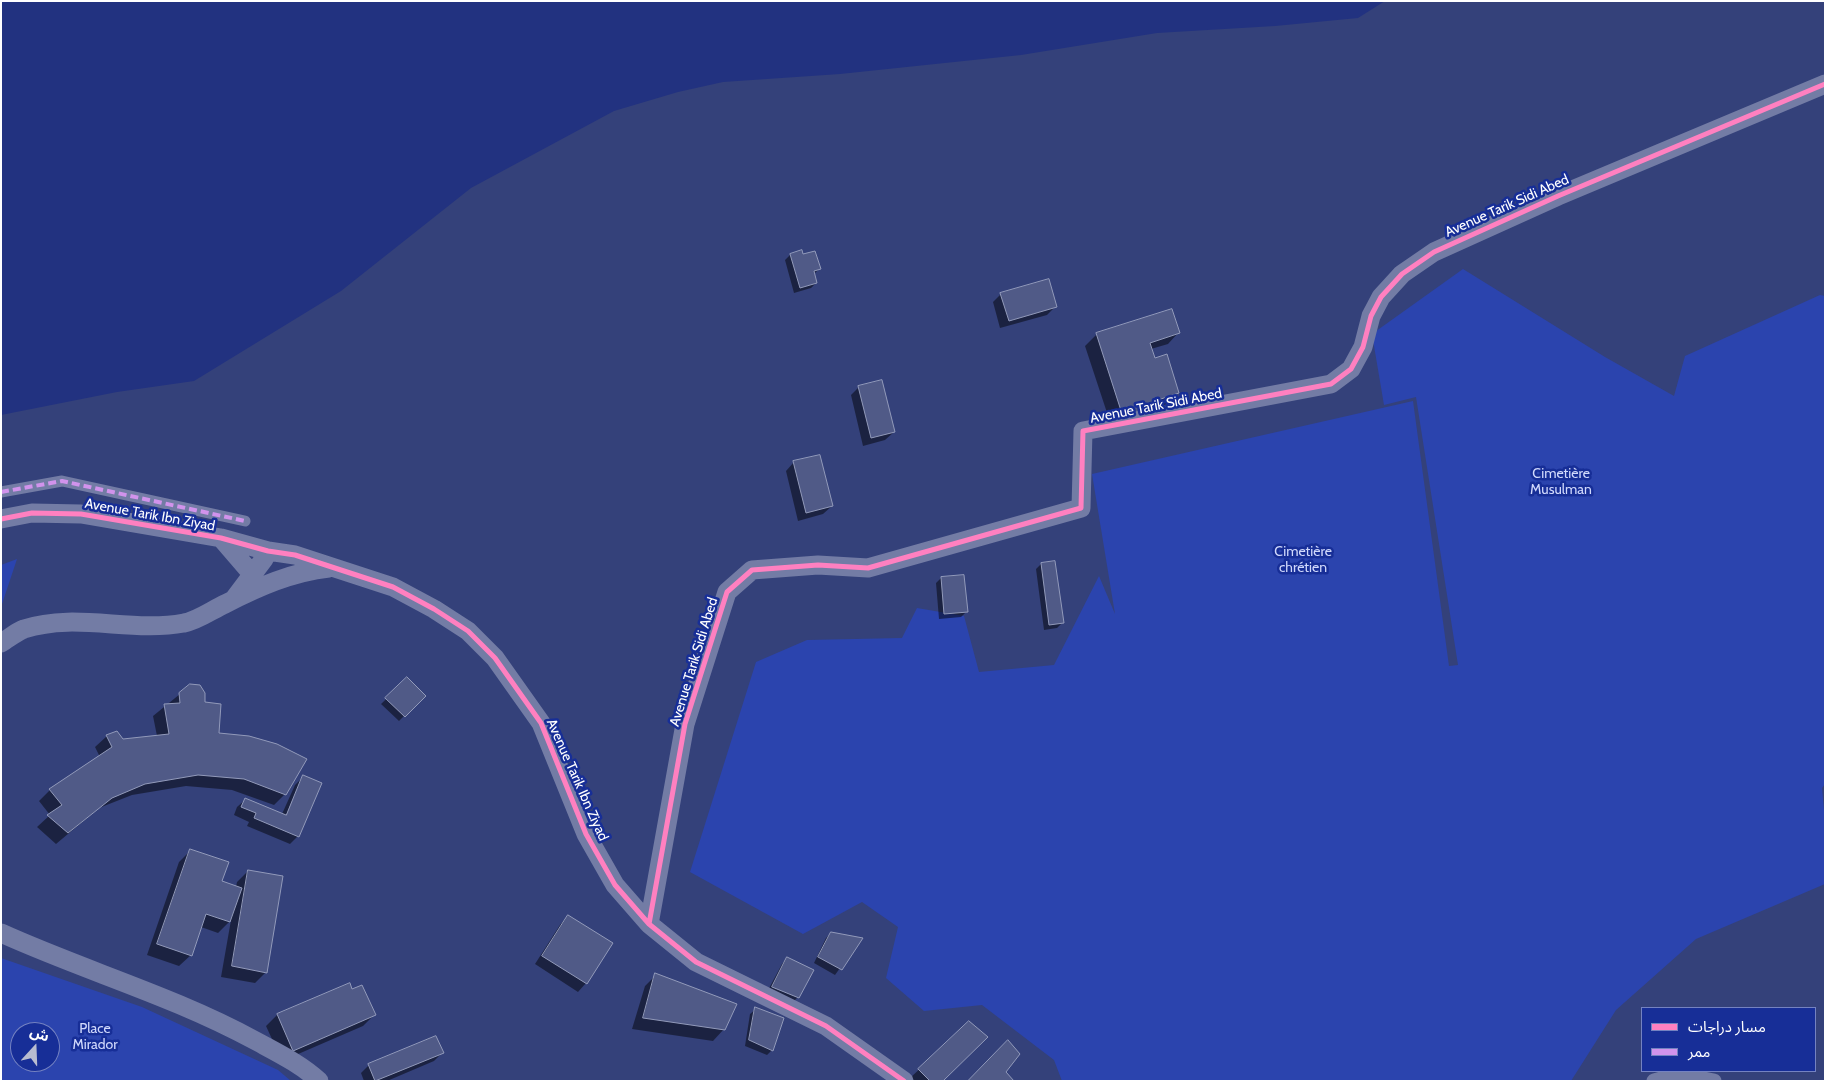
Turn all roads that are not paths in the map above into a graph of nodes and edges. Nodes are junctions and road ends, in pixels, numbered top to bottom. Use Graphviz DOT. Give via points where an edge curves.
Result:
graph roads {
  1 [pos="1825,84"];
  2 [pos="1,492"];
  3 [pos="1,519"];
  4 [pos="245,521"];
  5 [pos="221,538"];
  6 [pos="268,551"];
  7 [pos="295,555"];
  8 [pos="333,567"];
  9 [pos="252,574"];
  10 [pos="279,579"];
  11 [pos="233,600"];
  12 [pos="1,643"];
  13 [pos="649,924"];
  14 [pos="1,933"];
  15 [pos="1,945"];
  16 [pos="42,952"];
  17 [pos="319,1081"];
  18 [pos="904,1081"];
  19 [pos="1654,1081"];
  20 [pos="1714,1081"];
  1 -- 13 [label="street, Avenue Tarik Sidi Abed" via="1558,196 1434,252 1402,274 1381,297 1371,316 1363,347 1351,369 1331,384 1083,431 1081,508 868,568 818,565 752,570 727,592 684,724"];
  2 -- 4 [label="street" via="62,481"];
  3 -- 5 [label="street, Avenue Tarik Ibn Ziyad" via="32,513 81,514"];
  5 -- 6 [label="street, Avenue Tarik Ibn Ziyad"];
  5 -- 9 [label="street"];
  6 -- 7 [label="street, Avenue Tarik Ibn Ziyad"];
  6 -- 9 [label="street"];
  7 -- 8 [label="street, Avenue Tarik Ibn Ziyad"];
  7 -- 10 [label="street"];
  8 -- 10 [label="street"];
  8 -- 13 [label="street, Avenue Tarik Ibn Ziyad" via="402,591 468,631 495,658 542,723 586,834 615,885"];
  9 -- 11 [label="street"];
  10 -- 11 [label="street"];
  11 -- 12 [label="street" via="186,623 161,626 61,623 23,629"];
  13 -- 18 [label="street, Avenue Tarik Ibn Ziyad" via="696,962 826,1026"];
  14 -- 16 [label="street"];
  15 -- 16 [label="street"];
  16 -- 17 [label="street" via="220,1022 276,1052"];
  19 -- 20 [label="street" via="1679,1074"];
}
